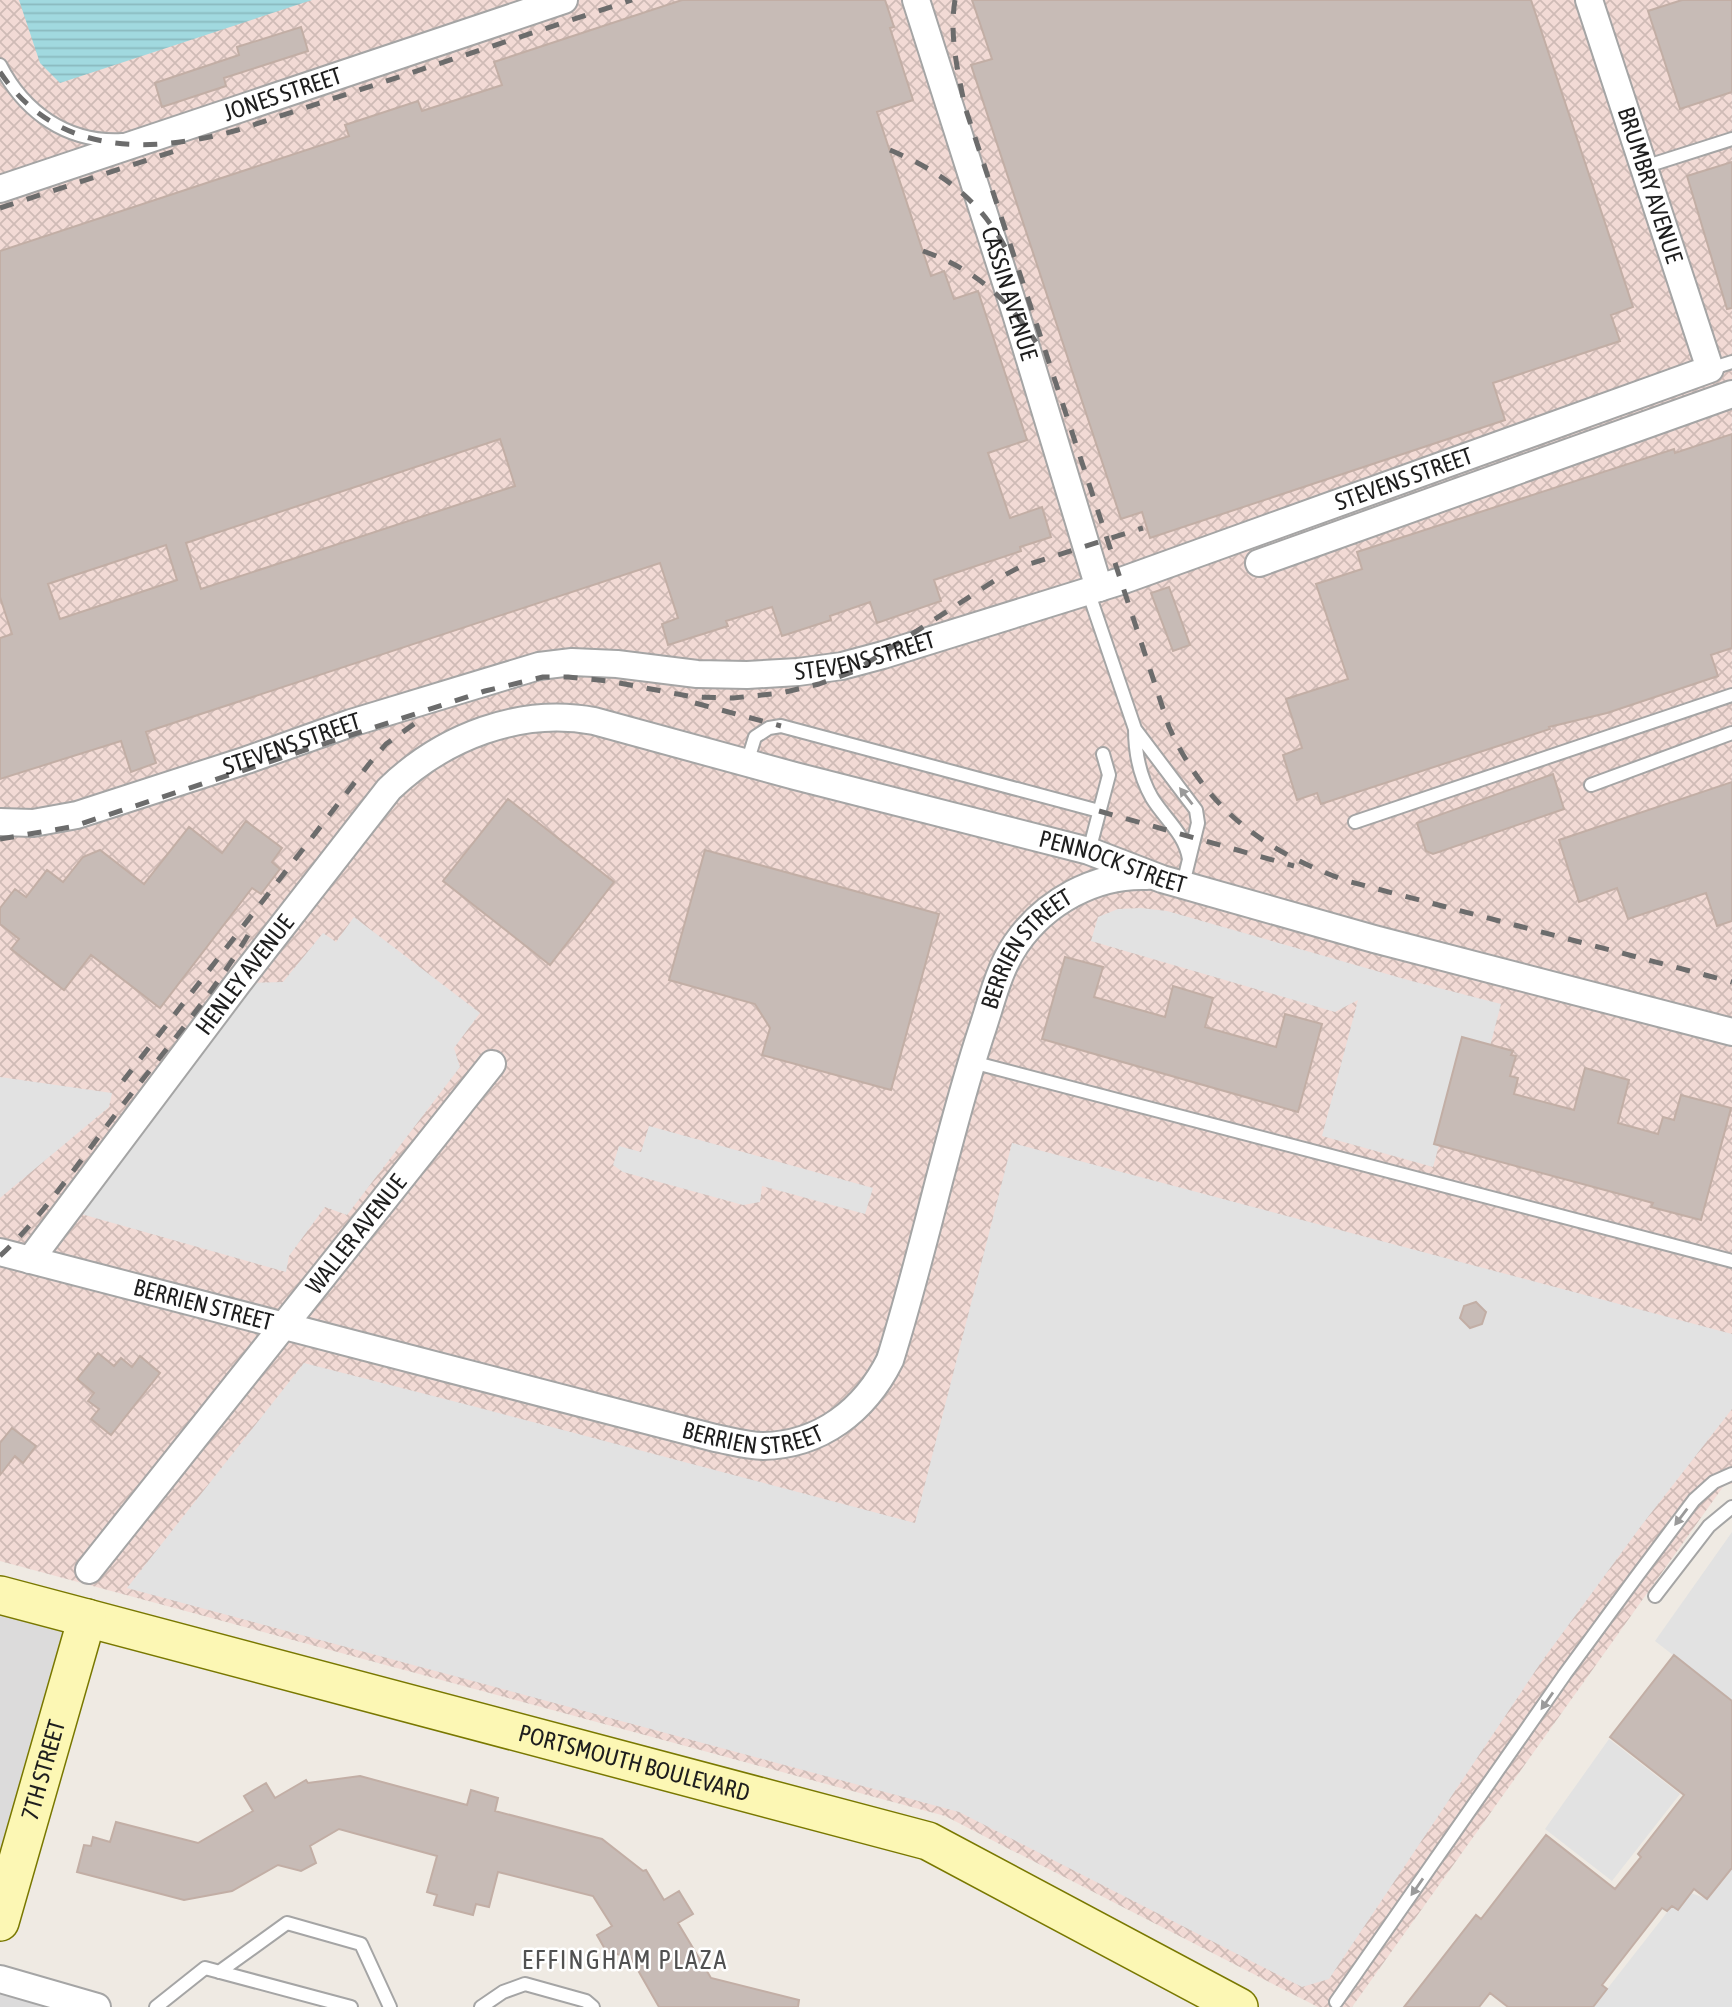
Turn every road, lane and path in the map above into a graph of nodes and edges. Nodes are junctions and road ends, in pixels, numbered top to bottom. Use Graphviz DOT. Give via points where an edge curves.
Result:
graph roads {
  1 [pos="564,0"];
  2 [pos="916,0"];
  3 [pos="1589,0"];
  4 [pos="0,65"];
  5 [pos="174,130"];
  6 [pos="1732,139"];
  7 [pos="1644,167"];
  8 [pos="0,189"];
  9 [pos="1721,366"];
  10 [pos="1732,394"];
  11 [pos="1259,563"];
  12 [pos="1094,590"];
  13 [pos="1732,695"];
  14 [pos="492,727"];
  15 [pos="1135,729"];
  16 [pos="1732,733"];
  17 [pos="1103,754"];
  18 [pos="747,763"];
  19 [pos="1591,785"];
  20 [pos="1100,811"];
  21 [pos="0,822"];
  22 [pos="1355,822"];
  23 [pos="1089,851"];
  24 [pos="1178,874"];
  25 [pos="1732,1032"];
  26 [pos="972,1062"];
  27 [pos="492,1064"];
  28 [pos="10,1258"];
  29 [pos="1732,1261"];
  30 [pos="284,1325"];
  31 [pos="1732,1474"];
  32 [pos="1732,1507"];
  33 [pos="89,1570"];
  34 [pos="0,1595"];
  35 [pos="1655,1596"];
  36 [pos="87,1618"];
  37 [pos="0,1922"];
  38 [pos="219,1972"];
  39 [pos="0,1979"];
  40 [pos="1336,2002"];
  41 [pos="97,2007"];
  42 [pos="156,2007"];
  43 [pos="351,2007"];
  44 [pos="390,2007"];
  45 [pos="481,2007"];
  46 [pos="593,2007"];
  47 [pos="1240,2007"];
  1 -- 5 [label="street, JONES STREET"];
  2 -- 12 [label="street, CASSIN AVENUE" via="1016,314"];
  3 -- 7 [label="street, BRUMBRY AVENUE"];
  4 -- 5 [label="lane" via="29,106 65,131 116,141"];
  5 -- 8 [label="street, JONES STREET"];
  6 -- 7 [label="lane"];
  7 -- 9 [label="street, BRUMBRY AVENUE"];
  9 -- 12 [label="street, STEVENS STREET"];
  10 -- 11 [label="street, STEVENS STREET"];
  12 -- 15 [label="lane"];
  12 -- 21 [label="street, STEVENS STREET" via="842,666 747,676 583,663 539,666 77,815 33,823"];
  13 -- 22 [label="lane"];
  14 -- 18 [label="street, PENNOCK STREET" via="534,718 572,717"];
  14 -- 28 [label="street, HENLEY AVENUE" via="451,745 389,789 238,983"];
  15 -- 24 [label="lane" via="1136,752 1148,790 1185,842"];
  24 -- 15 [label="lane, one-way" via="1198,823 1196,810"];
  16 -- 19 [label="lane"];
  17 -- 20 [label="lane" via="1109,775"];
  18 -- 20 [label="lane" via="755,737 781,726"];
  18 -- 23 [label="street, PENNOCK STREET"];
  20 -- 23 [label="lane"];
  23 -- 24 [label="street, PENNOCK STREET"];
  24 -- 25 [label="street, PENNOCK STREET" via="1374,939"];
  24 -- 26 [label="street, BERRIEN STREET" via="1094,884 1061,900 1032,924 1004,965"];
  26 -- 29 [label="lane"];
  26 -- 30 [label="street, BERRIEN STREET" via="890,1360 860,1405 813,1436 762,1446 715,1438"];
  27 -- 30 [label="street, WALLER AVENUE"];
  28 -- 30 [label="street, BERRIEN STREET"];
  30 -- 33 [label="street, WALLER AVENUE"];
  31 -- 40 [label="lane, one-way" via="1714,1482 1694,1500 1564,1674"];
  32 -- 35 [label="lane" via="1709,1527"];
  34 -- 36 [label="main road, PORTSMOUTH BOULEVARD"];
  36 -- 37 [label="main road, 7TH STREET"];
  36 -- 47 [label="main road, PORTSMOUTH BOULEVARD" via="928,1841"];
  38 -- 42 [label="lane" via="205,1968"];
  38 -- 43 [label="lane"];
  38 -- 44 [label="lane" via="287,1923 361,1944"];
  39 -- 41 [label="street"];
  45 -- 46 [label="lane" via="525,1984"];
}
